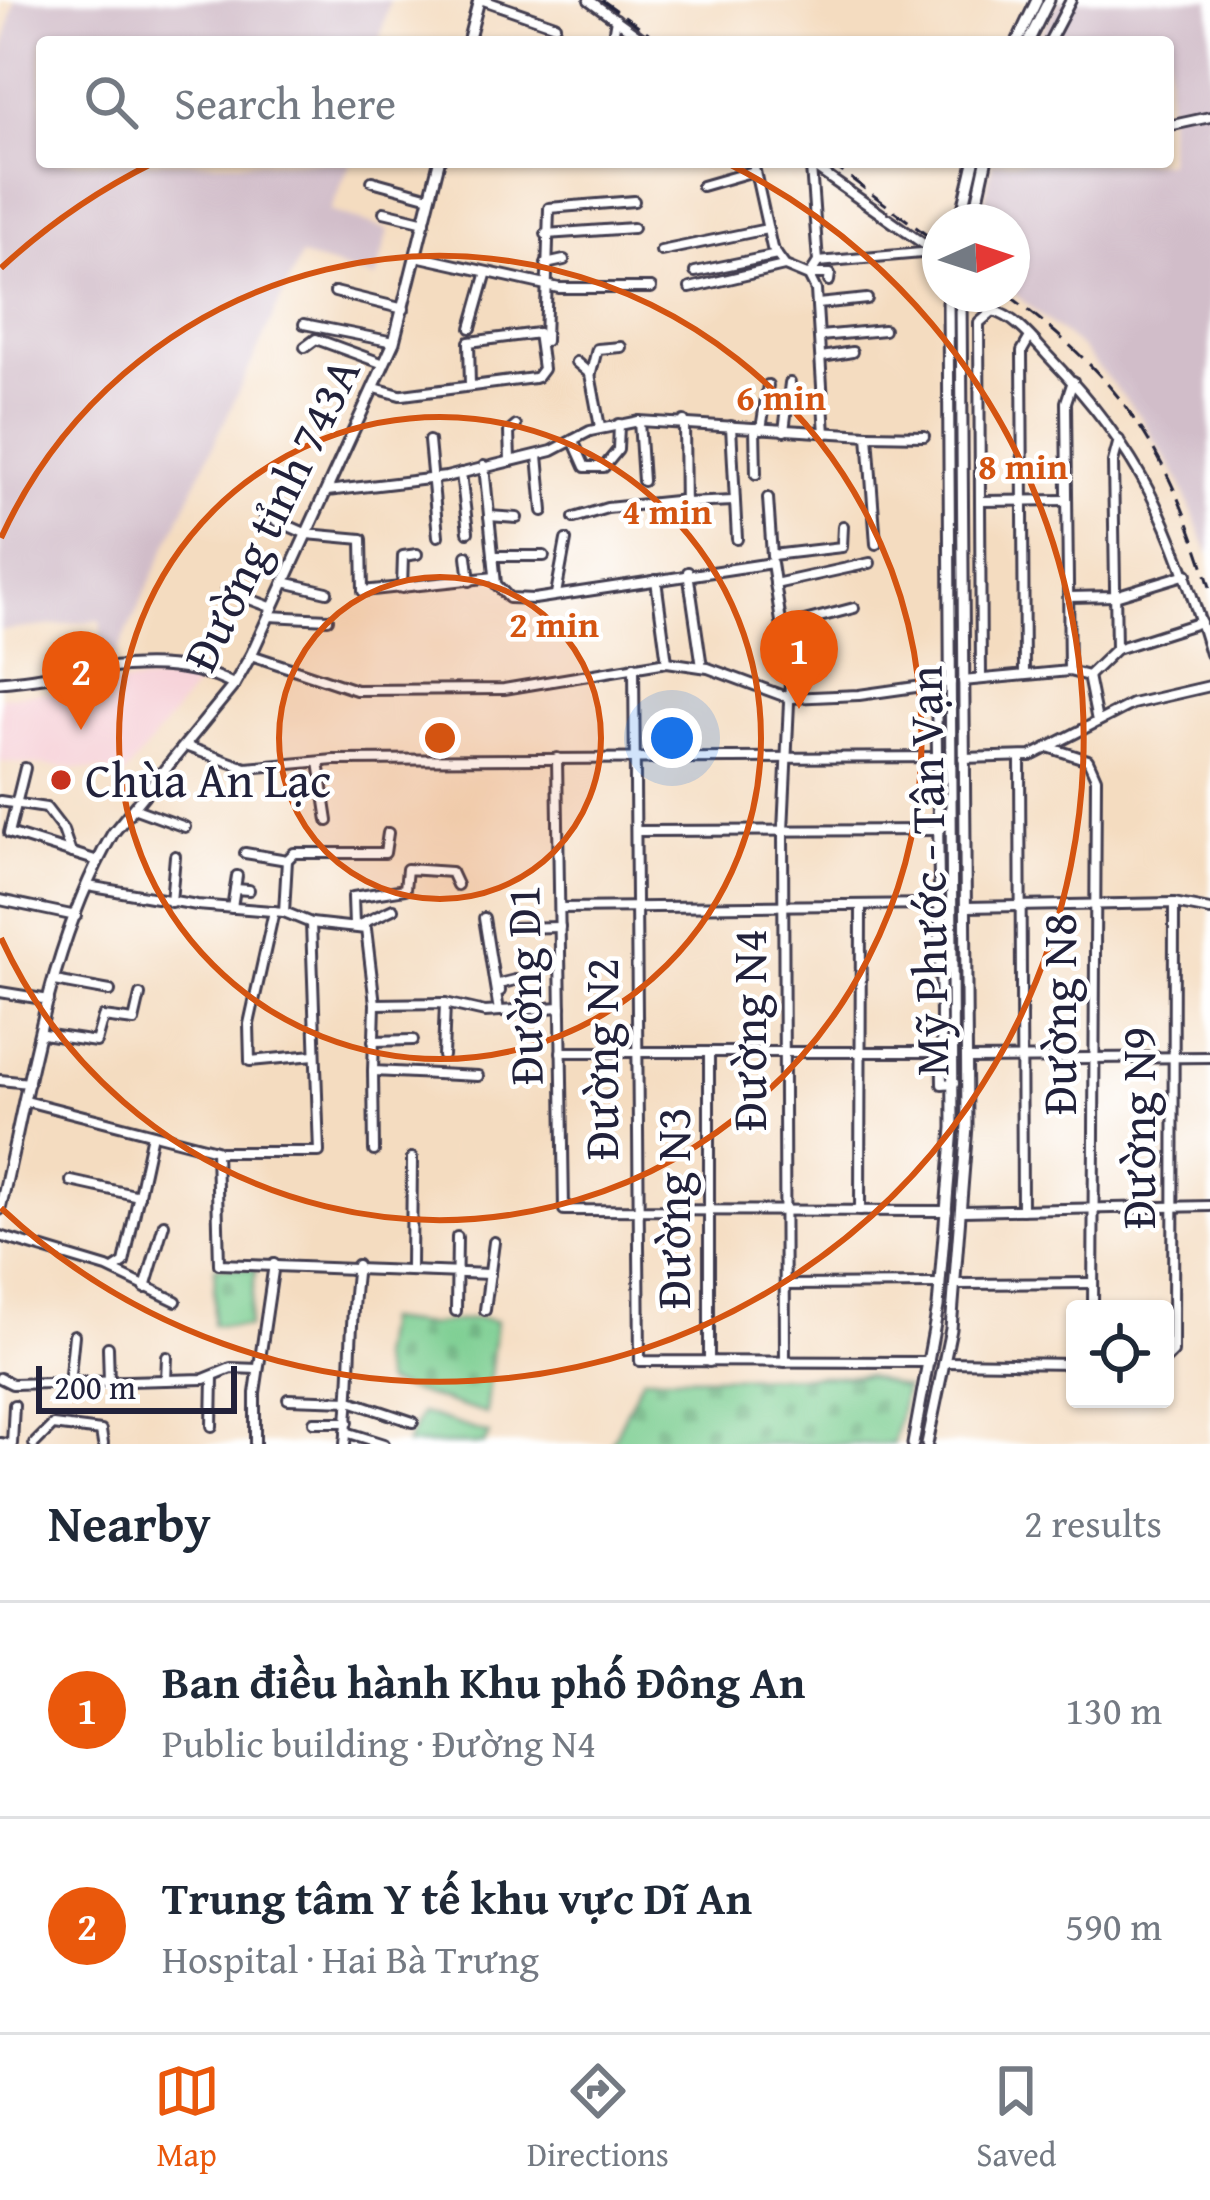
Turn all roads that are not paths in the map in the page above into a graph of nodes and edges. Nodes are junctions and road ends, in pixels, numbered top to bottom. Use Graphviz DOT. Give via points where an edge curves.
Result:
graph roads {
  1 [pos="481,0"];
  2 [pos="589,0"];
  3 [pos="1037,0"];
  4 [pos="1049,0"];
  5 [pos="1071,0"];
  6 [pos="616,19"];
  7 [pos="555,25"];
  8 [pos="471,36"];
  9 [pos="612,36"];
  10 [pos="639,36"];
  11 [pos="1020,36"];
  12 [pos="1031,36"];
  13 [pos="1052,36"];
  14 [pos="1210,117"];
  15 [pos="1174,125"];
  16 [pos="437,168"];
  17 [pos="749,168"];
  18 [pos="754,168"];
  19 [pos="809,168"];
  20 [pos="815,168"];
  21 [pos="973,168"];
  22 [pos="985,168"];
  23 [pos="372,181"];
  24 [pos="702,186"];
  25 [pos="430,197"];
  26 [pos="634,201"];
  27 [pos="964,204"];
  28 [pos="977,204"];
  29 [pos="384,212"];
  30 [pos="425,222"];
  31 [pos="633,227"];
  32 [pos="766,229"];
  33 [pos="546,234"];
  34 [pos="661,251"];
  35 [pos="777,255"];
  36 [pos="416,256"];
  37 [pos="565,260"];
  38 [pos="818,262"];
  39 [pos="544,264"];
  40 [pos="785,266"];
  41 [pos="695,272"];
  42 [pos="486,274"];
  43 [pos="810,275"];
  44 [pos="830,281"];
  45 [pos="543,285"];
  46 [pos="651,288"];
  47 [pos="690,288"];
  48 [pos="335,292"];
  49 [pos="867,299"];
  50 [pos="818,304"];
  51 [pos="405,309"];
  52 [pos="948,312"];
  53 [pos="961,312"];
  54 [pos="304,323"];
  55 [pos="471,328"];
  56 [pos="884,330"];
  57 [pos="820,336"];
  58 [pos="1030,337"];
  59 [pos="394,342"];
  60 [pos="545,343"];
  61 [pos="621,346"];
  62 [pos="305,347"];
  63 [pos="852,352"];
  64 [pos="822,357"];
  65 [pos="576,362"];
  66 [pos="386,365"];
  67 [pos="590,374"];
  68 [pos="1073,382"];
  69 [pos="790,383"];
  70 [pos="768,385"];
  71 [pos="470,386"];
  72 [pos="375,388"];
  73 [pos="639,421"];
  74 [pos="684,421"];
  75 [pos="619,424"];
  76 [pos="731,425"];
  77 [pos="516,426"];
  78 [pos="600,428"];
  79 [pos="758,429"];
  80 [pos="784,431"];
  81 [pos="824,434"];
  82 [pos="868,435"];
  83 [pos="924,436"];
  84 [pos="1120,438"];
  85 [pos="574,440"];
  86 [pos="429,441"];
  87 [pos="538,455"];
  88 [pos="510,460"];
  89 [pos="484,466"];
  90 [pos="461,472"];
  91 [pos="756,474"];
  92 [pos="435,479"];
  93 [pos="643,482"];
  94 [pos="327,491"];
  95 [pos="768,498"];
  96 [pos="1024,500"];
  97 [pos="1067,500"];
  98 [pos="734,501"];
  99 [pos="980,501"];
  100 [pos="685,505"];
  101 [pos="543,511"];
  102 [pos="264,515"];
  103 [pos="489,516"];
  104 [pos="517,518"];
  105 [pos="574,518"];
  106 [pos="843,526"];
  107 [pos="468,532"];
  108 [pos="307,534"];
  109 [pos="438,536"];
  110 [pos="737,538"];
  111 [pos="566,540"];
  112 [pos="876,544"];
  113 [pos="417,554"];
  114 [pos="467,556"];
  115 [pos="493,556"];
  116 [pos="544,556"];
  117 [pos="772,559"];
  118 [pos="870,563"];
  119 [pos="688,572"];
  120 [pos="1186,574"];
  121 [pos="495,577"];
  122 [pos="656,580"];
  123 [pos="470,581"];
  124 [pos="284,582"];
  125 [pos="775,584"];
  126 [pos="402,588"];
  127 [pos="226,590"];
  128 [pos="327,592"];
  129 [pos="556,594"];
  130 [pos="1069,596"];
  131 [pos="1115,596"];
  132 [pos="854,608"];
  133 [pos="271,612"];
  134 [pos="328,619"];
  135 [pos="1201,622"];
  136 [pos="785,626"];
  137 [pos="1116,649"];
  138 [pos="1210,654"];
  139 [pos="251,655"];
  140 [pos="667,662"];
  141 [pos="634,666"];
  142 [pos="703,667"];
  143 [pos="1070,671"];
  144 [pos="1024,674"];
  145 [pos="1088,676"];
  146 [pos="981,678"];
  147 [pos="0,682"];
  148 [pos="957,682"];
  149 [pos="234,685"];
  150 [pos="936,686"];
  151 [pos="1210,686"];
  152 [pos="789,698"];
  153 [pos="1097,721"];
  154 [pos="185,746"];
  155 [pos="1051,748"];
  156 [pos="786,756"];
  157 [pos="635,757"];
  158 [pos="938,757"];
  159 [pos="557,758"];
  160 [pos="957,758"];
  161 [pos="1020,759"];
  162 [pos="319,762"];
  163 [pos="25,768"];
  164 [pos="0,801"];
  165 [pos="16,802"];
  166 [pos="133,808"];
  167 [pos="328,821"];
  168 [pos="185,826"];
  169 [pos="940,830"];
  170 [pos="636,831"];
  171 [pos="783,831"];
  172 [pos="388,832"];
  173 [pos="245,853"];
  174 [pos="72,855"];
  175 [pos="176,856"];
  176 [pos="287,860"];
  177 [pos="98,861"];
  178 [pos="237,876"];
  179 [pos="457,885"];
  180 [pos="88,886"];
  181 [pos="235,889"];
  182 [pos="249,890"];
  183 [pos="0,900"];
  184 [pos="171,902"];
  185 [pos="1174,903"];
  186 [pos="940,904"];
  187 [pos="860,905"];
  188 [pos="1096,905"];
  189 [pos="784,906"];
  190 [pos="636,907"];
  191 [pos="967,907"];
  192 [pos="1021,907"];
  193 [pos="232,908"];
  194 [pos="560,908"];
  195 [pos="393,909"];
  196 [pos="1210,910"];
  197 [pos="279,912"];
  198 [pos="78,916"];
  199 [pos="484,918"];
  200 [pos="311,923"];
  201 [pos="357,925"];
  202 [pos="560,927"];
  203 [pos="510,928"];
  204 [pos="515,980"];
  205 [pos="56,981"];
  206 [pos="110,991"];
  207 [pos="0,992"];
  208 [pos="140,995"];
  209 [pos="51,1001"];
  210 [pos="445,1003"];
  211 [pos="375,1004"];
  212 [pos="561,1006"];
  213 [pos="501,1011"];
  214 [pos="43,1034"];
  215 [pos="412,1040"];
  216 [pos="374,1041"];
  217 [pos="561,1052"];
  218 [pos="940,1052"];
  219 [pos="638,1053"];
  220 [pos="709,1053"];
  221 [pos="784,1053"];
  222 [pos="860,1053"];
  223 [pos="314,1055"];
  224 [pos="442,1056"];
  225 [pos="1174,1057"];
  226 [pos="1210,1057"];
  227 [pos="1095,1058"];
  228 [pos="967,1059"];
  229 [pos="1021,1059"];
  230 [pos="373,1071"];
  231 [pos="478,1076"];
  232 [pos="0,1080"];
  233 [pos="31,1083"];
  234 [pos="953,1083"];
  235 [pos="26,1101"];
  236 [pos="152,1134"];
  237 [pos="374,1151"];
  238 [pos="218,1152"];
  239 [pos="412,1158"];
  240 [pos="71,1181"];
  241 [pos="139,1196"];
  242 [pos="1210,1206"];
  243 [pos="1175,1207"];
  244 [pos="0,1209"];
  245 [pos="1094,1209"];
  246 [pos="1022,1210"];
  247 [pos="860,1211"];
  248 [pos="946,1211"];
  249 [pos="963,1211"];
  250 [pos="637,1212"];
  251 [pos="709,1212"];
  252 [pos="785,1212"];
  253 [pos="164,1224"];
  254 [pos="0,1236"];
  255 [pos="457,1237"];
  256 [pos="494,1242"];
  257 [pos="274,1264"];
  258 [pos="357,1265"];
  259 [pos="411,1267"];
  260 [pos="113,1270"];
  261 [pos="457,1271"];
  262 [pos="490,1274"];
  263 [pos="940,1283"];
  264 [pos="1093,1283"];
  265 [pos="955,1284"];
  266 [pos="786,1285"];
  267 [pos="146,1288"];
  268 [pos="1093,1300"];
  269 [pos="1174,1300"];
  270 [pos="176,1301"];
  271 [pos="485,1310"];
  272 [pos="456,1311"];
  273 [pos="74,1335"];
  274 [pos="108,1347"];
  275 [pos="167,1357"];
  276 [pos="710,1362"];
  277 [pos="785,1362"];
  278 [pos="929,1362"];
  279 [pos="945,1362"];
  280 [pos="1066,1364"];
  281 [pos="258,1369"];
  282 [pos="212,1377"];
  283 [pos="0,1378"];
  284 [pos="166,1380"];
  285 [pos="109,1382"];
  286 [pos="69,1384"];
  287 [pos="288,1399"];
  288 [pos="350,1401"];
  289 [pos="14,1405"];
  290 [pos="314,1422"];
  291 [pos="413,1422"];
  292 [pos="212,1426"];
  293 [pos="347,1427"];
  294 [pos="6,1444"];
  295 [pos="34,1444"];
  296 [pos="104,1444"];
  297 [pos="255,1444"];
  298 [pos="345,1444"];
  299 [pos="384,1444"];
  300 [pos="913,1444"];
  301 [pos="927,1444"];
  1 -- 7 [label="street"];
  1 -- 8 [label="main road"];
  2 -- 6 [label="street"];
  3 -- 11 [label="main road"];
  4 -- 12 [label="main road"];
  5 -- 13 [label="street"];
  6 -- 9 [label="street"];
  6 -- 10 [label="street"];
  14 -- 15 [label="street"];
  16 -- 25 [label="main road, Đường tỉnh 743A"];
  17 -- 24 [label="street"];
  18 -- 32 [label="street"];
  19 -- 38 [label="street"];
  20 -- 38 [label="street" via="934,252"];
  21 -- 27 [label="main road"];
  22 -- 28 [label="main road"];
  23 -- 25 [label="street"];
  25 -- 30 [label="main road, Đường tỉnh 743A"];
  26 -- 33 [label="street" via="553,205"];
  29 -- 30 [label="street"];
  30 -- 36 [label="main road, Đường tỉnh 743A"];
  31 -- 33 [label="street"];
  32 -- 34 [label="street"];
  32 -- 35 [label="street"];
  33 -- 39 [label="street"];
  35 -- 40 [label="street"];
  35 -- 41 [label="street"];
  36 -- 42 [label="street"];
  36 -- 51 [label="main road, Đường tỉnh 743A"];
  37 -- 39 [label="street"];
  38 -- 43 [label="street"];
  39 -- 45 [label="street"];
  40 -- 43 [label="street"];
  40 -- 47 [label="street"];
  42 -- 45 [label="street"];
  42 -- 55 [label="street"];
  43 -- 44 [label="street" via="830,274"];
  43 -- 50 [label="street"];
  45 -- 46 [label="street"];
  45 -- 60 [label="street"];
  48 -- 51 [label="street"];
  49 -- 50 [label="street"];
  50 -- 57 [label="street"];
  51 -- 59 [label="main road, Đường tỉnh 743A"];
  52 -- 148 [label="main road, Mỹ Phước - Tân Vạn"];
  53 -- 148 [label="main road, Mỹ Phước - Tân Vạn"];
  54 -- 59 [label="street"];
  56 -- 57 [label="street"];
  57 -- 64 [label="street"];
  58 -- 68 [label="street"];
  58 -- 96 [label="street" via="1022,351"];
  58 -- 99 [label="street" via="1002,313 987,312 979,323"];
  59 -- 66 [label="main road, Đường tỉnh 743A"];
  61 -- 67 [label="street" via="597,349"];
  62 -- 66 [label="street" via="316,339"];
  63 -- 64 [label="street"];
  64 -- 81 [label="street"];
  65 -- 67 [label="street"];
  66 -- 72 [label="main road, Đường tỉnh 743A"];
  67 -- 78 [label="street"];
  68 -- 84 [label="street"];
  68 -- 97 [label="street"];
  69 -- 80 [label="street"];
  70 -- 79 [label="street"];
  71 -- 71 [label="street" via="541,375 538,333 469,342"];
  71 -- 72 [label="street" via="401,395"];
  72 -- 94 [label="main road, Đường tỉnh 743A"];
  73 -- 74 [label="street"];
  73 -- 75 [label="street"];
  73 -- 93 [label="street"];
  74 -- 76 [label="street"];
  74 -- 100 [label="street"];
  75 -- 78 [label="street"];
  75 -- 85 [label="street" via="619,450 604,467 586,467"];
  76 -- 79 [label="street"];
  76 -- 98 [label="street"];
  77 -- 88 [label="street"];
  78 -- 85 [label="street"];
  79 -- 80 [label="street"];
  79 -- 91 [label="street"];
  80 -- 81 [label="street"];
  81 -- 82 [label="street"];
  82 -- 83 [label="street"];
  82 -- 112 [label="street"];
  84 -- 120 [label="street" via="1153,492"];
  84 -- 131 [label="street" via="1113,462"];
  85 -- 87 [label="street"];
  86 -- 92 [label="street"];
  87 -- 88 [label="street"];
  87 -- 101 [label="street"];
  88 -- 89 [label="street"];
  89 -- 90 [label="street"];
  89 -- 103 [label="street"];
  90 -- 92 [label="street"];
  90 -- 107 [label="street"];
  92 -- 94 [label="street"];
  92 -- 109 [label="street"];
  94 -- 108 [label="main road, Đường tỉnh 743A"];
  95 -- 117 [label="street, Đường N4"];
  96 -- 97 [label="street"];
  96 -- 99 [label="street"];
  96 -- 144 [label="street"];
  97 -- 130 [label="street"];
  98 -- 100 [label="street"];
  98 -- 110 [label="street"];
  99 -- 146 [label="street"];
  100 -- 105 [label="street" via="607,508"];
  102 -- 108 [label="street"];
  103 -- 104 [label="street"];
  103 -- 115 [label="street"];
  106 -- 117 [label="street" via="842,547"];
  108 -- 124 [label="main road, Đường tỉnh 743A"];
  108 -- 126 [label="street" via="362,538 363,591"];
  111 -- 129 [label="street"];
  113 -- 126 [label="street" via="403,556"];
  114 -- 123 [label="street"];
  115 -- 116 [label="street"];
  115 -- 121 [label="street"];
  117 -- 119 [label="street"];
  117 -- 125 [label="street, Đường N4"];
  118 -- 125 [label="street"];
  119 -- 122 [label="street"];
  119 -- 142 [label="street"];
  120 -- 131 [label="street"];
  120 -- 135 [label="street"];
  121 -- 123 [label="street"];
  121 -- 129 [label="street" via="509,598"];
  122 -- 129 [label="street"];
  122 -- 140 [label="street"];
  123 -- 126 [label="street"];
  124 -- 128 [label="street"];
  124 -- 133 [label="main road, Đường tỉnh 743A"];
  125 -- 136 [label="street, Đường N4"];
  127 -- 133 [label="street"];
  130 -- 131 [label="street"];
  130 -- 143 [label="street"];
  131 -- 137 [label="street"];
  132 -- 136 [label="street"];
  133 -- 134 [label="street"];
  133 -- 139 [label="main road, Đường tỉnh 743A"];
  135 -- 137 [label="street"];
  135 -- 138 [label="street"];
  136 -- 152 [label="street, Đường N4"];
  137 -- 145 [label="street"];
  139 -- 141 [label="street" via="338,688 427,693"];
  139 -- 149 [label="main road, Đường tỉnh 743A"];
  140 -- 141 [label="street"];
  140 -- 142 [label="street"];
  141 -- 157 [label="street, Đường N2"];
  142 -- 152 [label="street"];
  143 -- 144 [label="street"];
  143 -- 145 [label="street"];
  144 -- 146 [label="street"];
  145 -- 153 [label="street"];
  146 -- 148 [label="street"];
  147 -- 149 [label="main road" via="166,666"];
  148 -- 150 [label="street"];
  148 -- 160 [label="main road, Mỹ Phước - Tân Vạn"];
  149 -- 154 [label="main road, Đường tỉnh 743A"];
  150 -- 152 [label="street"];
  150 -- 158 [label="street"];
  151 -- 153 [label="street"];
  152 -- 156 [label="street, Đường N4"];
  153 -- 155 [label="street"];
  154 -- 162 [label="street" via="246,768"];
  154 -- 166 [label="main road, Đường tỉnh 743A"];
  155 -- 161 [label="street"];
  155 -- 188 [label="street, Đường N8" via="1093,767"];
  156 -- 157 [label="street"];
  156 -- 158 [label="street"];
  156 -- 171 [label="street, Đường N4"];
  157 -- 159 [label="street"];
  157 -- 170 [label="street, Đường N2"];
  158 -- 160 [label="street"];
  158 -- 169 [label="street"];
  159 -- 162 [label="street"];
  159 -- 194 [label="street, Đường D1"];
  160 -- 161 [label="street"];
  160 -- 191 [label="main road, Mỹ Phước - Tân Vạn"];
  160 -- 234 [label="main road, Mỹ Phước - Tân Vạn"];
  161 -- 192 [label="street"];
  162 -- 167 [label="street"];
  163 -- 165 [label="street"];
  164 -- 165 [label="street"];
  165 -- 174 [label="street" via="49,811"];
  165 -- 174 [label="street" via="11,835"];
  166 -- 168 [label="street"];
  166 -- 177 [label="main road, Đường tỉnh 743A"];
  169 -- 171 [label="street"];
  169 -- 186 [label="street"];
  170 -- 171 [label="street"];
  170 -- 190 [label="street, Đường N2"];
  171 -- 189 [label="street, Đường N4"];
  172 -- 176 [label="street" via="385,854 300,851"];
  173 -- 176 [label="street"];
  174 -- 177 [label="street"];
  175 -- 184 [label="street"];
  176 -- 197 [label="street"];
  177 -- 180 [label="main road, Đường tỉnh 743A"];
  178 -- 181 [label="street"];
  179 -- 201 [label="street" via="451,872 407,869 405,889 353,897"];
  180 -- 184 [label="street"];
  180 -- 198 [label="main road, Đường tỉnh 743A"];
  181 -- 182 [label="street"];
  181 -- 193 [label="street"];
  183 -- 198 [label="street"];
  184 -- 193 [label="street"];
  185 -- 188 [label="street"];
  185 -- 196 [label="street"];
  185 -- 225 [label="street, Đường N9"];
  186 -- 187 [label="street"];
  186 -- 218 [label="street"];
  187 -- 189 [label="street"];
  187 -- 222 [label="street"];
  188 -- 192 [label="street"];
  188 -- 227 [label="street, Đường N8"];
  189 -- 190 [label="street"];
  189 -- 221 [label="street, Đường N4"];
  190 -- 194 [label="street"];
  190 -- 219 [label="street, Đường N2"];
  191 -- 192 [label="street"];
  191 -- 228 [label="main road, Mỹ Phước - Tân Vạn"];
  192 -- 229 [label="street"];
  193 -- 197 [label="street"];
  194 -- 202 [label="street, Đường D1"];
  195 -- 201 [label="street"];
  197 -- 200 [label="street"];
  197 -- 223 [label="street" via="249,1024 250,1060"];
  198 -- 205 [label="main road, Đường tỉnh 743A"];
  199 -- 213 [label="street"];
  200 -- 201 [label="street"];
  200 -- 223 [label="street"];
  201 -- 211 [label="street" via="369,939"];
  202 -- 203 [label="street"];
  202 -- 212 [label="street, Đường D1"];
  204 -- 213 [label="street" via="499,983"];
  205 -- 206 [label="street"];
  205 -- 209 [label="main road, Đường tỉnh 743A"];
  207 -- 209 [label="street"];
  208 -- 214 [label="street" via="134,1022 103,1017 96,1042"];
  209 -- 214 [label="main road, Đường tỉnh 743A"];
  210 -- 211 [label="street"];
  210 -- 213 [label="street"];
  210 -- 224 [label="street"];
  211 -- 216 [label="street"];
  212 -- 213 [label="street"];
  212 -- 217 [label="street, Đường D1"];
  214 -- 233 [label="main road, Đường tỉnh 743A"];
  215 -- 216 [label="street"];
  216 -- 230 [label="street"];
  217 -- 219 [label="street"];
  217 -- 250 [label="street, Đường D1" via="564,1210"];
  218 -- 222 [label="street"];
  218 -- 234 [label="street" via="942,1084"];
  219 -- 220 [label="street"];
  219 -- 250 [label="street, Đường N2"];
  220 -- 221 [label="street"];
  220 -- 251 [label="street, Đường N3"];
  221 -- 222 [label="street"];
  221 -- 252 [label="street, Đường N4"];
  222 -- 247 [label="street"];
  223 -- 238 [label="street" via="319,1152"];
  225 -- 226 [label="street"];
  225 -- 227 [label="street"];
  225 -- 243 [label="street, Đường N9"];
  227 -- 229 [label="street"];
  227 -- 245 [label="street, Đường N8"];
  228 -- 229 [label="street"];
  228 -- 249 [label="main road, Mỹ Phước - Tân Vạn"];
  229 -- 246 [label="street"];
  230 -- 231 [label="street"];
  230 -- 237 [label="street"];
  232 -- 233 [label="street"];
  233 -- 235 [label="main road, Đường tỉnh 743A"];
  234 -- 248 [label="main road, Mỹ Phước - Tân Vạn"];
  235 -- 236 [label="street"];
  235 -- 244 [label="main road, Đường tỉnh 743A"];
  236 -- 238 [label="street"];
  236 -- 241 [label="street"];
  238 -- 257 [label="street" via="218,1264"];
  239 -- 259 [label="street"];
  240 -- 241 [label="street"];
  241 -- 260 [label="street" via="124,1263"];
  242 -- 243 [label="street"];
  243 -- 245 [label="street"];
  243 -- 269 [label="street, Đường N9"];
  245 -- 246 [label="street"];
  245 -- 264 [label="street, Đường N8"];
  246 -- 249 [label="street"];
  247 -- 248 [label="street"];
  247 -- 252 [label="street"];
  248 -- 263 [label="main road, Mỹ Phước - Tân Vạn"];
  249 -- 265 [label="main road, Mỹ Phước - Tân Vạn"];
  250 -- 251 [label="street"];
  250 -- 276 [label="street, Đường N2" via="640,1361"];
  251 -- 252 [label="street"];
  251 -- 276 [label="street, Đường N3"];
  252 -- 266 [label="street, Đường N4"];
  253 -- 267 [label="street"];
  254 -- 260 [label="street"];
  255 -- 261 [label="street"];
  256 -- 262 [label="street"];
  257 -- 258 [label="street"];
  257 -- 281 [label="street"];
  258 -- 259 [label="street"];
  258 -- 288 [label="street" via="347,1334"];
  259 -- 261 [label="street"];
  260 -- 267 [label="street"];
  261 -- 262 [label="street"];
  261 -- 272 [label="street"];
  262 -- 271 [label="street"];
  263 -- 266 [label="street"];
  263 -- 278 [label="main road, Mỹ Phước - Tân Vạn"];
  264 -- 265 [label="street"];
  264 -- 268 [label="street, Đường N8"];
  265 -- 279 [label="main road, Mỹ Phước - Tân Vạn"];
  266 -- 277 [label="street, Đường N4"];
  267 -- 270 [label="street"];
  273 -- 286 [label="street"];
  274 -- 285 [label="street"];
  275 -- 284 [label="street"];
  276 -- 277 [label="street"];
  277 -- 278 [label="street"];
  278 -- 300 [label="main road, Mỹ Phước - Tân Vạn"];
  279 -- 280 [label="street"];
  279 -- 301 [label="main road, Mỹ Phước - Tân Vạn"];
  281 -- 282 [label="street"];
  281 -- 297 [label="street"];
  282 -- 284 [label="street"];
  282 -- 292 [label="street"];
  283 -- 286 [label="street"];
  284 -- 285 [label="street"];
  285 -- 286 [label="street"];
  287 -- 288 [label="street"];
  288 -- 291 [label="street"];
  288 -- 293 [label="street"];
  289 -- 294 [label="street"];
  290 -- 293 [label="street"];
  293 -- 298 [label="street"];
  293 -- 299 [label="street"];
  295 -- 296 [label="street" via="53,1425 101,1431"];
}
